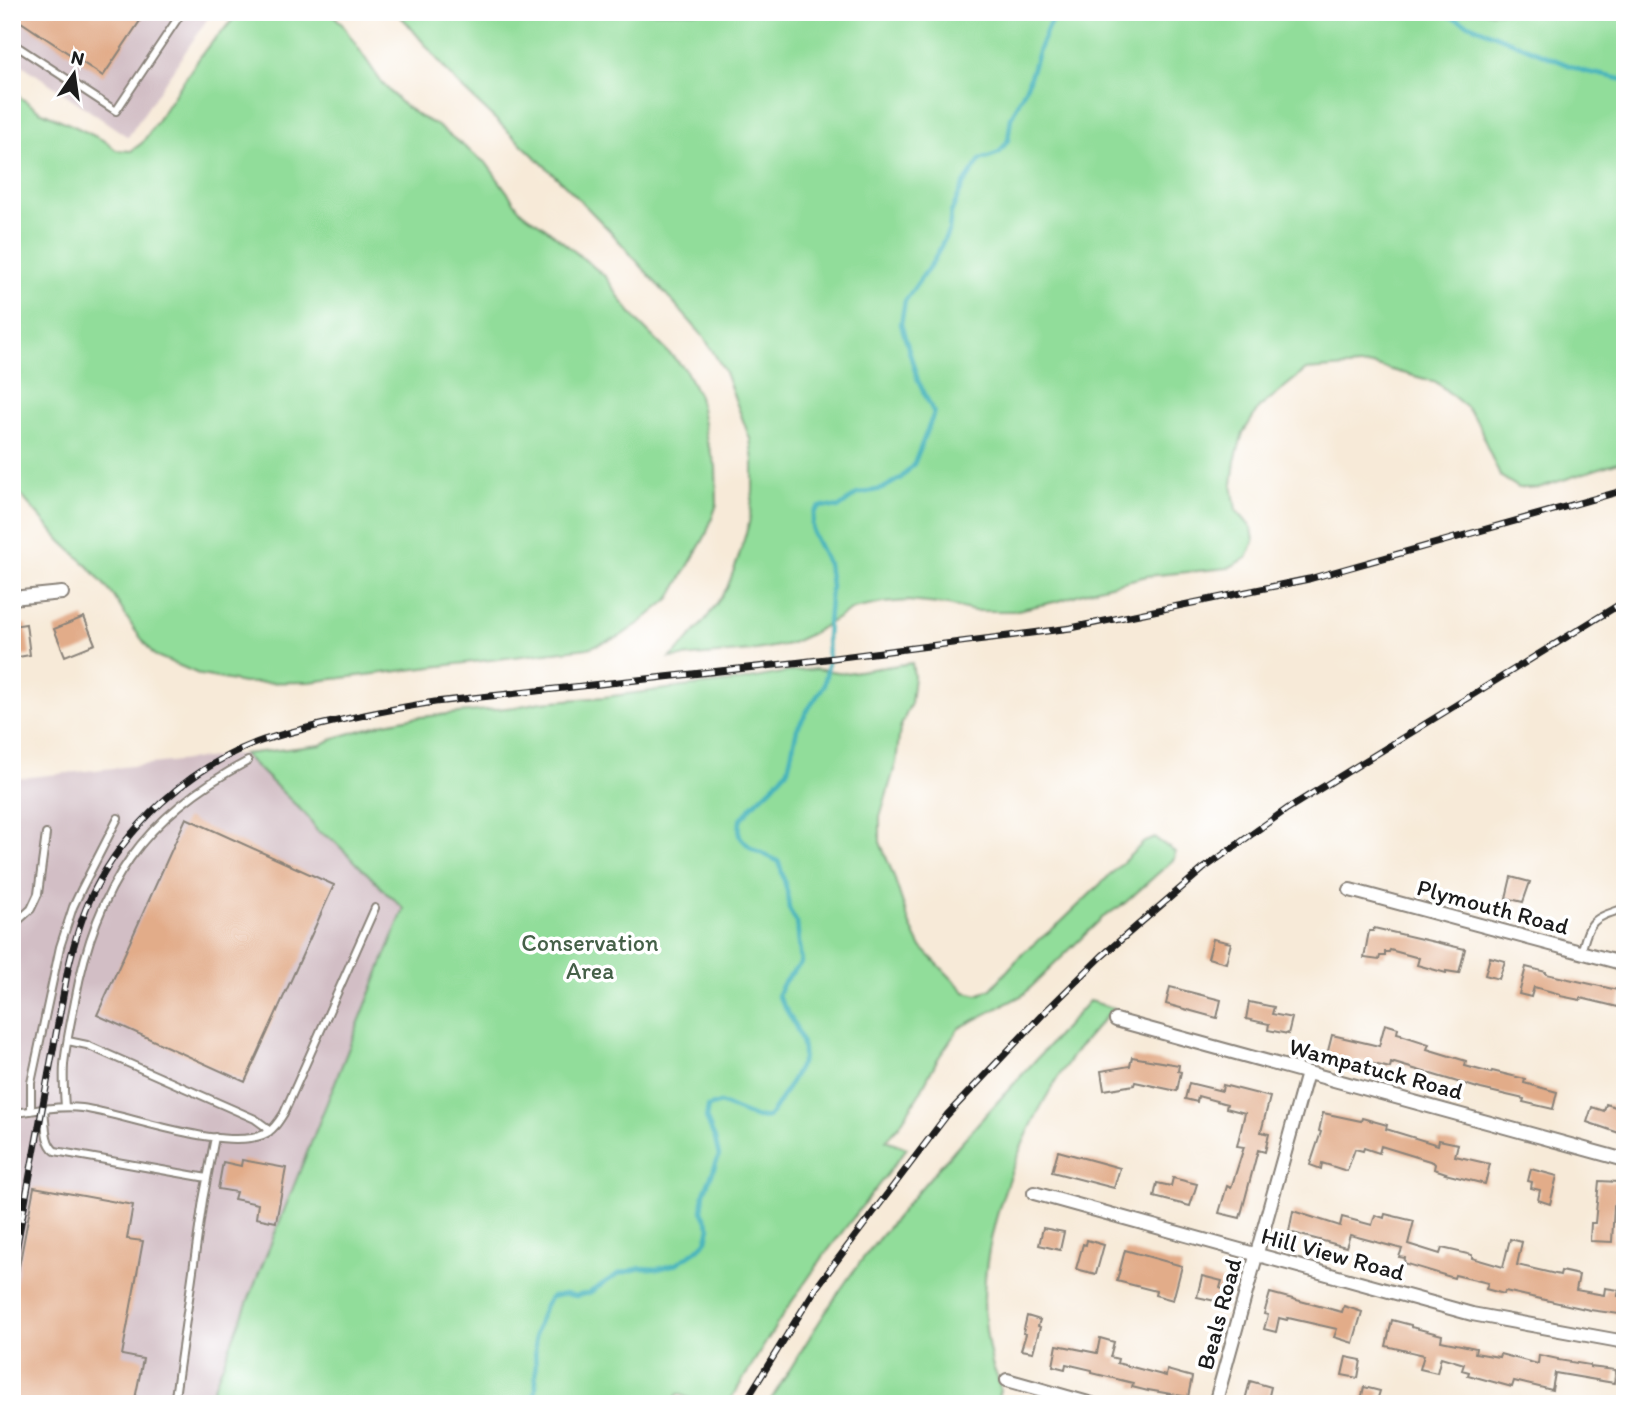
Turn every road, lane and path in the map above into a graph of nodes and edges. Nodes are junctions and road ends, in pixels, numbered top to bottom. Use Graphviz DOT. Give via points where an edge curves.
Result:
graph roads {
  1 [pos="182,12"];
  2 [pos="12,43"];
  3 [pos="62,593"];
  4 [pos="12,598"];
  5 [pos="248,761"];
  6 [pos="118,818"];
  7 [pos="46,834"];
  8 [pos="1350,890"];
  9 [pos="375,908"];
  10 [pos="1625,908"];
  11 [pos="12,926"];
  12 [pos="1581,953"];
  13 [pos="1625,964"];
  14 [pos="1116,1020"];
  15 [pos="68,1041"];
  16 [pos="1307,1073"];
  17 [pos="65,1107"];
  18 [pos="44,1110"];
  19 [pos="31,1111"];
  20 [pos="12,1113"];
  21 [pos="269,1132"];
  22 [pos="215,1137"];
  23 [pos="1625,1160"];
  24 [pos="207,1178"];
  25 [pos="1034,1193"];
  26 [pos="1256,1255"];
  27 [pos="1625,1342"];
  28 [pos="1007,1380"];
  29 [pos="174,1404"];
  30 [pos="1092,1404"];
  31 [pos="1216,1404"];
  1 -- 2 [label="lane" via="116,111"];
  3 -- 4 [label="street"];
  5 -- 15 [label="lane" via="184,801 158,824 123,868 90,936"];
  6 -- 19 [label="lane" via="73,907 60,947 31,1083"];
  7 -- 11 [label="lane" via="38,894 31,909"];
  8 -- 12 [label="street, Plymouth Road"];
  9 -- 21 [label="lane" via="284,1113"];
  10 -- 12 [label="lane" via="1593,922"];
  12 -- 13 [label="street, Plymouth Road"];
  14 -- 16 [label="street, Wampatuck Road"];
  15 -- 17 [label="lane"];
  15 -- 21 [label="lane" via="87,1045 243,1114"];
  16 -- 23 [label="street, Wampatuck Road"];
  16 -- 26 [label="street, Beals Road"];
  17 -- 18 [label="lane"];
  17 -- 22 [label="lane"];
  18 -- 19 [label="lane"];
  18 -- 24 [label="lane" via="47,1140 55,1151"];
  19 -- 20 [label="lane"];
  21 -- 22 [label="lane" via="246,1138"];
  22 -- 24 [label="lane"];
  24 -- 29 [label="lane"];
  25 -- 26 [label="street, Hill View Road"];
  26 -- 27 [label="street, Hill View Road" via="1472,1314"];
  26 -- 31 [label="street, Beals Road"];
  28 -- 30 [label="street"];
}
